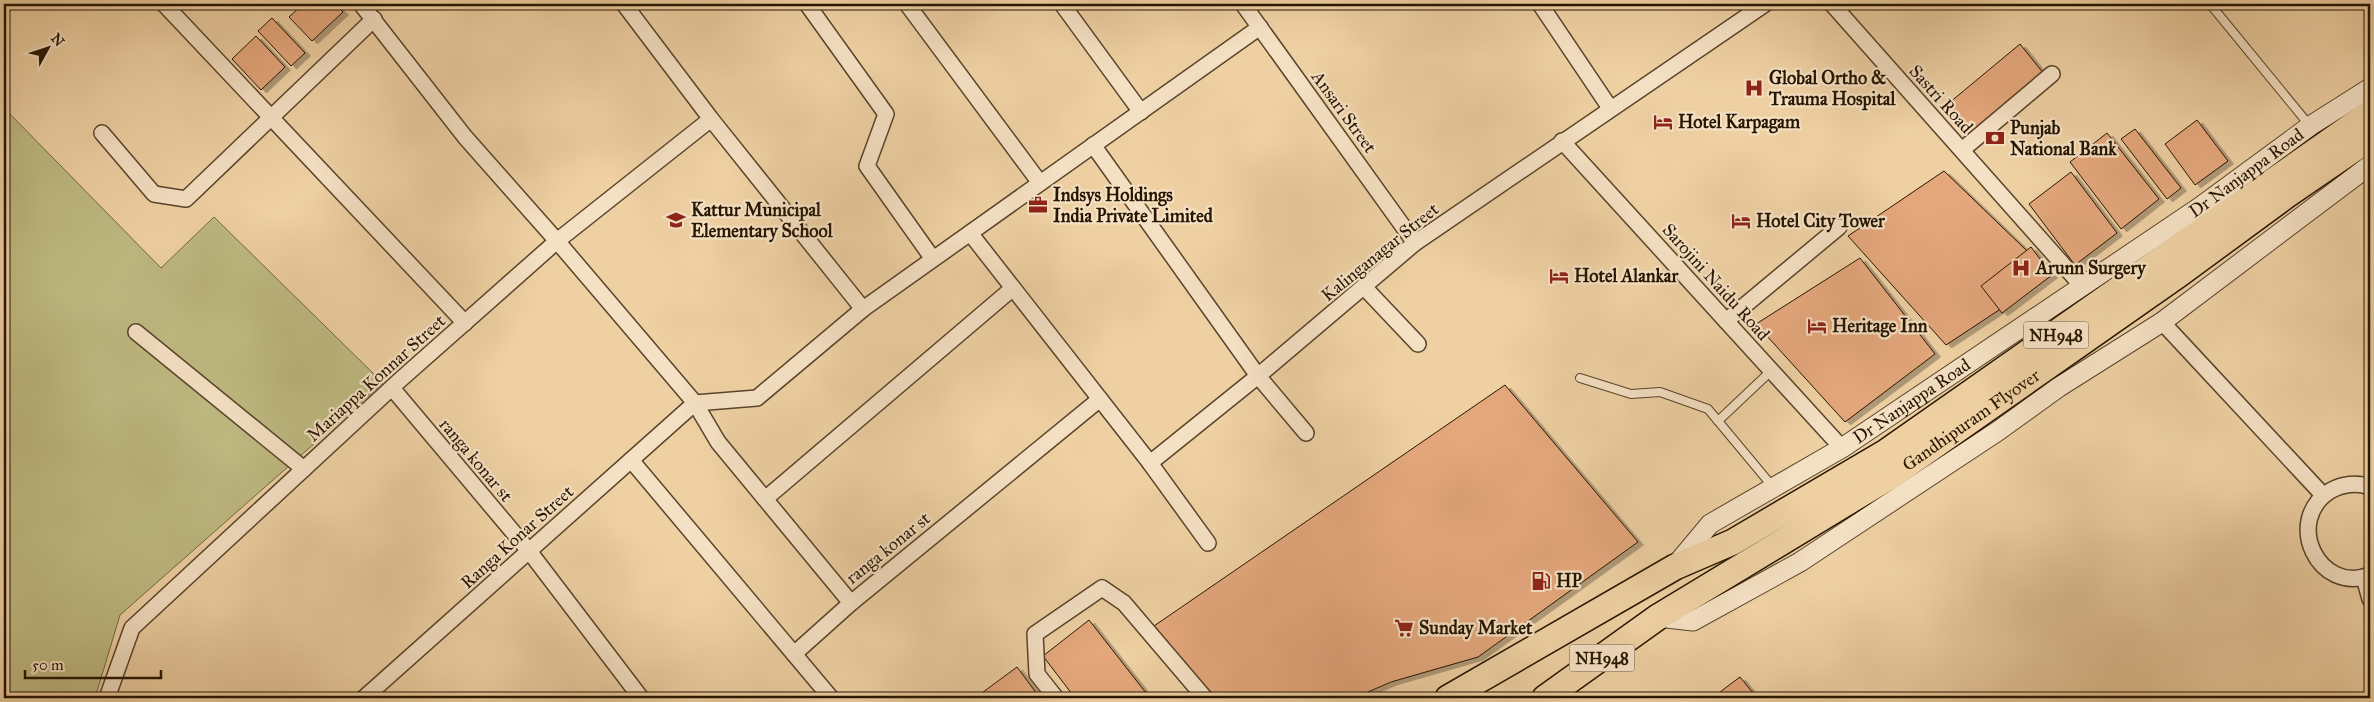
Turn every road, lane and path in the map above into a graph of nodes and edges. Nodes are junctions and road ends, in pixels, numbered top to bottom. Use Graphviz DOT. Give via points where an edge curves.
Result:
graph roads {
  1 [pos="164,4"];
  2 [pos="361,4"];
  3 [pos="624,4"];
  4 [pos="807,4"];
  5 [pos="907,4"];
  6 [pos="1062,4"];
  7 [pos="1243,4"];
  8 [pos="1540,4"];
  9 [pos="1765,4"];
  10 [pos="1832,4"];
  11 [pos="2210,4"];
  12 [pos="374,20"];
  13 [pos="1260,28"];
  14 [pos="2052,74"];
  15 [pos="2370,88"];
  16 [pos="1610,108"];
  17 [pos="1141,112"];
  18 [pos="2370,113"];
  19 [pos="270,116"];
  20 [pos="711,119"];
  21 [pos="2310,126"];
  22 [pos="102,133"];
  23 [pos="2370,138"];
  24 [pos="1562,142"];
  25 [pos="1093,145"];
  26 [pos="1962,150"];
  27 [pos="2370,166"];
  28 [pos="1040,183"];
  29 [pos="1838,227"];
  30 [pos="970,233"];
  31 [pos="557,241"];
  32 [pos="1415,243"];
  33 [pos="933,259"];
  34 [pos="2082,286"];
  35 [pos="1364,287"];
  36 [pos="1013,288"];
  37 [pos="862,309"];
  38 [pos="1726,321"];
  39 [pos="2162,322"];
  40 [pos="465,323"];
  41 [pos="136,332"];
  42 [pos="1418,344"];
  43 [pos="1771,371"];
  44 [pos="1258,376"];
  45 [pos="1580,378"];
  46 [pos="392,388"];
  47 [pos="1100,398"];
  48 [pos="695,403"];
  49 [pos="1718,421"];
  50 [pos="1306,433"];
  51 [pos="1842,448"];
  52 [pos="631,460"];
  53 [pos="1150,464"];
  54 [pos="304,469"];
  55 [pos="1774,487"];
  56 [pos="2370,487"];
  57 [pos="2323,495"];
  58 [pos="765,498"];
  59 [pos="1208,543"];
  60 [pos="529,551"];
  61 [pos="1675,567"];
  62 [pos="2367,576"];
  63 [pos="2370,599"];
  64 [pos="851,603"];
  65 [pos="1658,617"];
  66 [pos="794,654"];
  67 [pos="107,698"];
  68 [pos="364,698"];
  69 [pos="641,698"];
  70 [pos="832,698"];
  71 [pos="1056,698"];
  72 [pos="1204,698"];
  73 [pos="1448,698"];
  74 [pos="1545,698"];
  1 -- 19 [label="street"];
  2 -- 12 [label="street, ranga konar st"];
  3 -- 20 [label="street"];
  4 -- 33 [label="street" via="886,114 867,166"];
  5 -- 28 [label="street"];
  6 -- 17 [label="street"];
  7 -- 13 [label="street, Ansari Street"];
  8 -- 16 [label="street"];
  9 -- 16 [label="street, Kalinganagar Street"];
  10 -- 26 [label="street, Sastri Road"];
  11 -- 21 [label="lane"];
  12 -- 19 [label="street"];
  12 -- 31 [label="street, ranga konar st" via="465,137"];
  13 -- 17 [label="street"];
  13 -- 32 [label="street, Ansari Street"];
  14 -- 26 [label="street"];
  15 -- 21 [label="street, Dr Nanjappa Road"];
  16 -- 24 [label="street, Kalinganagar Street"];
  17 -- 25 [label="street"];
  18 -- 61 [label="highway, Gandhipuram Flyover / NH948" via="1886,452 1732,542"];
  19 -- 22 [label="street" via="186,199 154,194"];
  19 -- 40 [label="street"];
  20 -- 31 [label="street, Mariappa Konnar Street"];
  20 -- 37 [label="street"];
  21 -- 34 [label="street, Dr Nanjappa Road"];
  23 -- 65 [label="highway, Gandhipuram Flyover / NH948" via="1894,474"];
  24 -- 32 [label="street, Kalinganagar Street"];
  24 -- 38 [label="street, Sarojini Naidu Road"];
  25 -- 28 [label="street"];
  25 -- 44 [label="street"];
  26 -- 34 [label="street, Sastri Road"];
  27 -- 39 [label="street"];
  28 -- 30 [label="street"];
  29 -- 38 [label="street"];
  30 -- 33 [label="street"];
  30 -- 36 [label="street"];
  31 -- 40 [label="street, Mariappa Konnar Street"];
  31 -- 48 [label="street, ranga konar st"];
  32 -- 35 [label="street, Kalinganagar Street"];
  33 -- 37 [label="street"];
  34 -- 51 [label="street, Dr Nanjappa Road"];
  35 -- 42 [label="street"];
  35 -- 44 [label="street, Kalinganagar Street"];
  36 -- 47 [label="street"];
  36 -- 58 [label="street"];
  37 -- 48 [label="street" via="757,398"];
  38 -- 43 [label="street, Sarojini Naidu Road"];
  39 -- 57 [label="street"];
  39 -- 65 [label="street" via="2059,387 1800,562 1694,621"];
  40 -- 46 [label="street, Mariappa Konnar Street"];
  41 -- 54 [label="street"];
  43 -- 49 [label="lane"];
  43 -- 51 [label="street, Sarojini Naidu Road"];
  44 -- 50 [label="street"];
  44 -- 53 [label="street"];
  45 -- 49 [label="lane" via="1631,394 1660,392 1708,409"];
  46 -- 54 [label="street, Mariappa Konnar Street"];
  46 -- 60 [label="street, ranga konar st"];
  47 -- 53 [label="street"];
  47 -- 64 [label="street, ranga konar st"];
  48 -- 52 [label="street, Ranga Konar Street"];
  48 -- 58 [label="street, ranga konar st" via="718,442"];
  49 -- 55 [label="lane"];
  51 -- 55 [label="street, Dr Nanjappa Road"];
  52 -- 60 [label="street, Ranga Konar Street"];
  52 -- 66 [label="street"];
  53 -- 59 [label="street"];
  54 -- 67 [label="street, Mariappa Konnar Street" via="132,628"];
  55 -- 61 [label="street, Dr Nanjappa Road" via="1710,524"];
  56 -- 57 [label="street" via="2352,484 2336,487"];
  57 -- 62 [label="street" via="2313,507 2308,522 2312,552 2334,574 2349,578"];
  58 -- 64 [label="street, ranga konar st"];
  60 -- 68 [label="street, Ranga Konar Street"];
  60 -- 69 [label="street, ranga konar st"];
  61 -- 73 [label="highway, Dr Nanjappa Road / NH948"];
  62 -- 63 [label="street"];
  64 -- 66 [label="street"];
  65 -- 74 [label="highway, NH948"];
  66 -- 70 [label="street"];
  71 -- 72 [label="street" via="1037,674 1035,634 1102,588 1124,603"];
}
